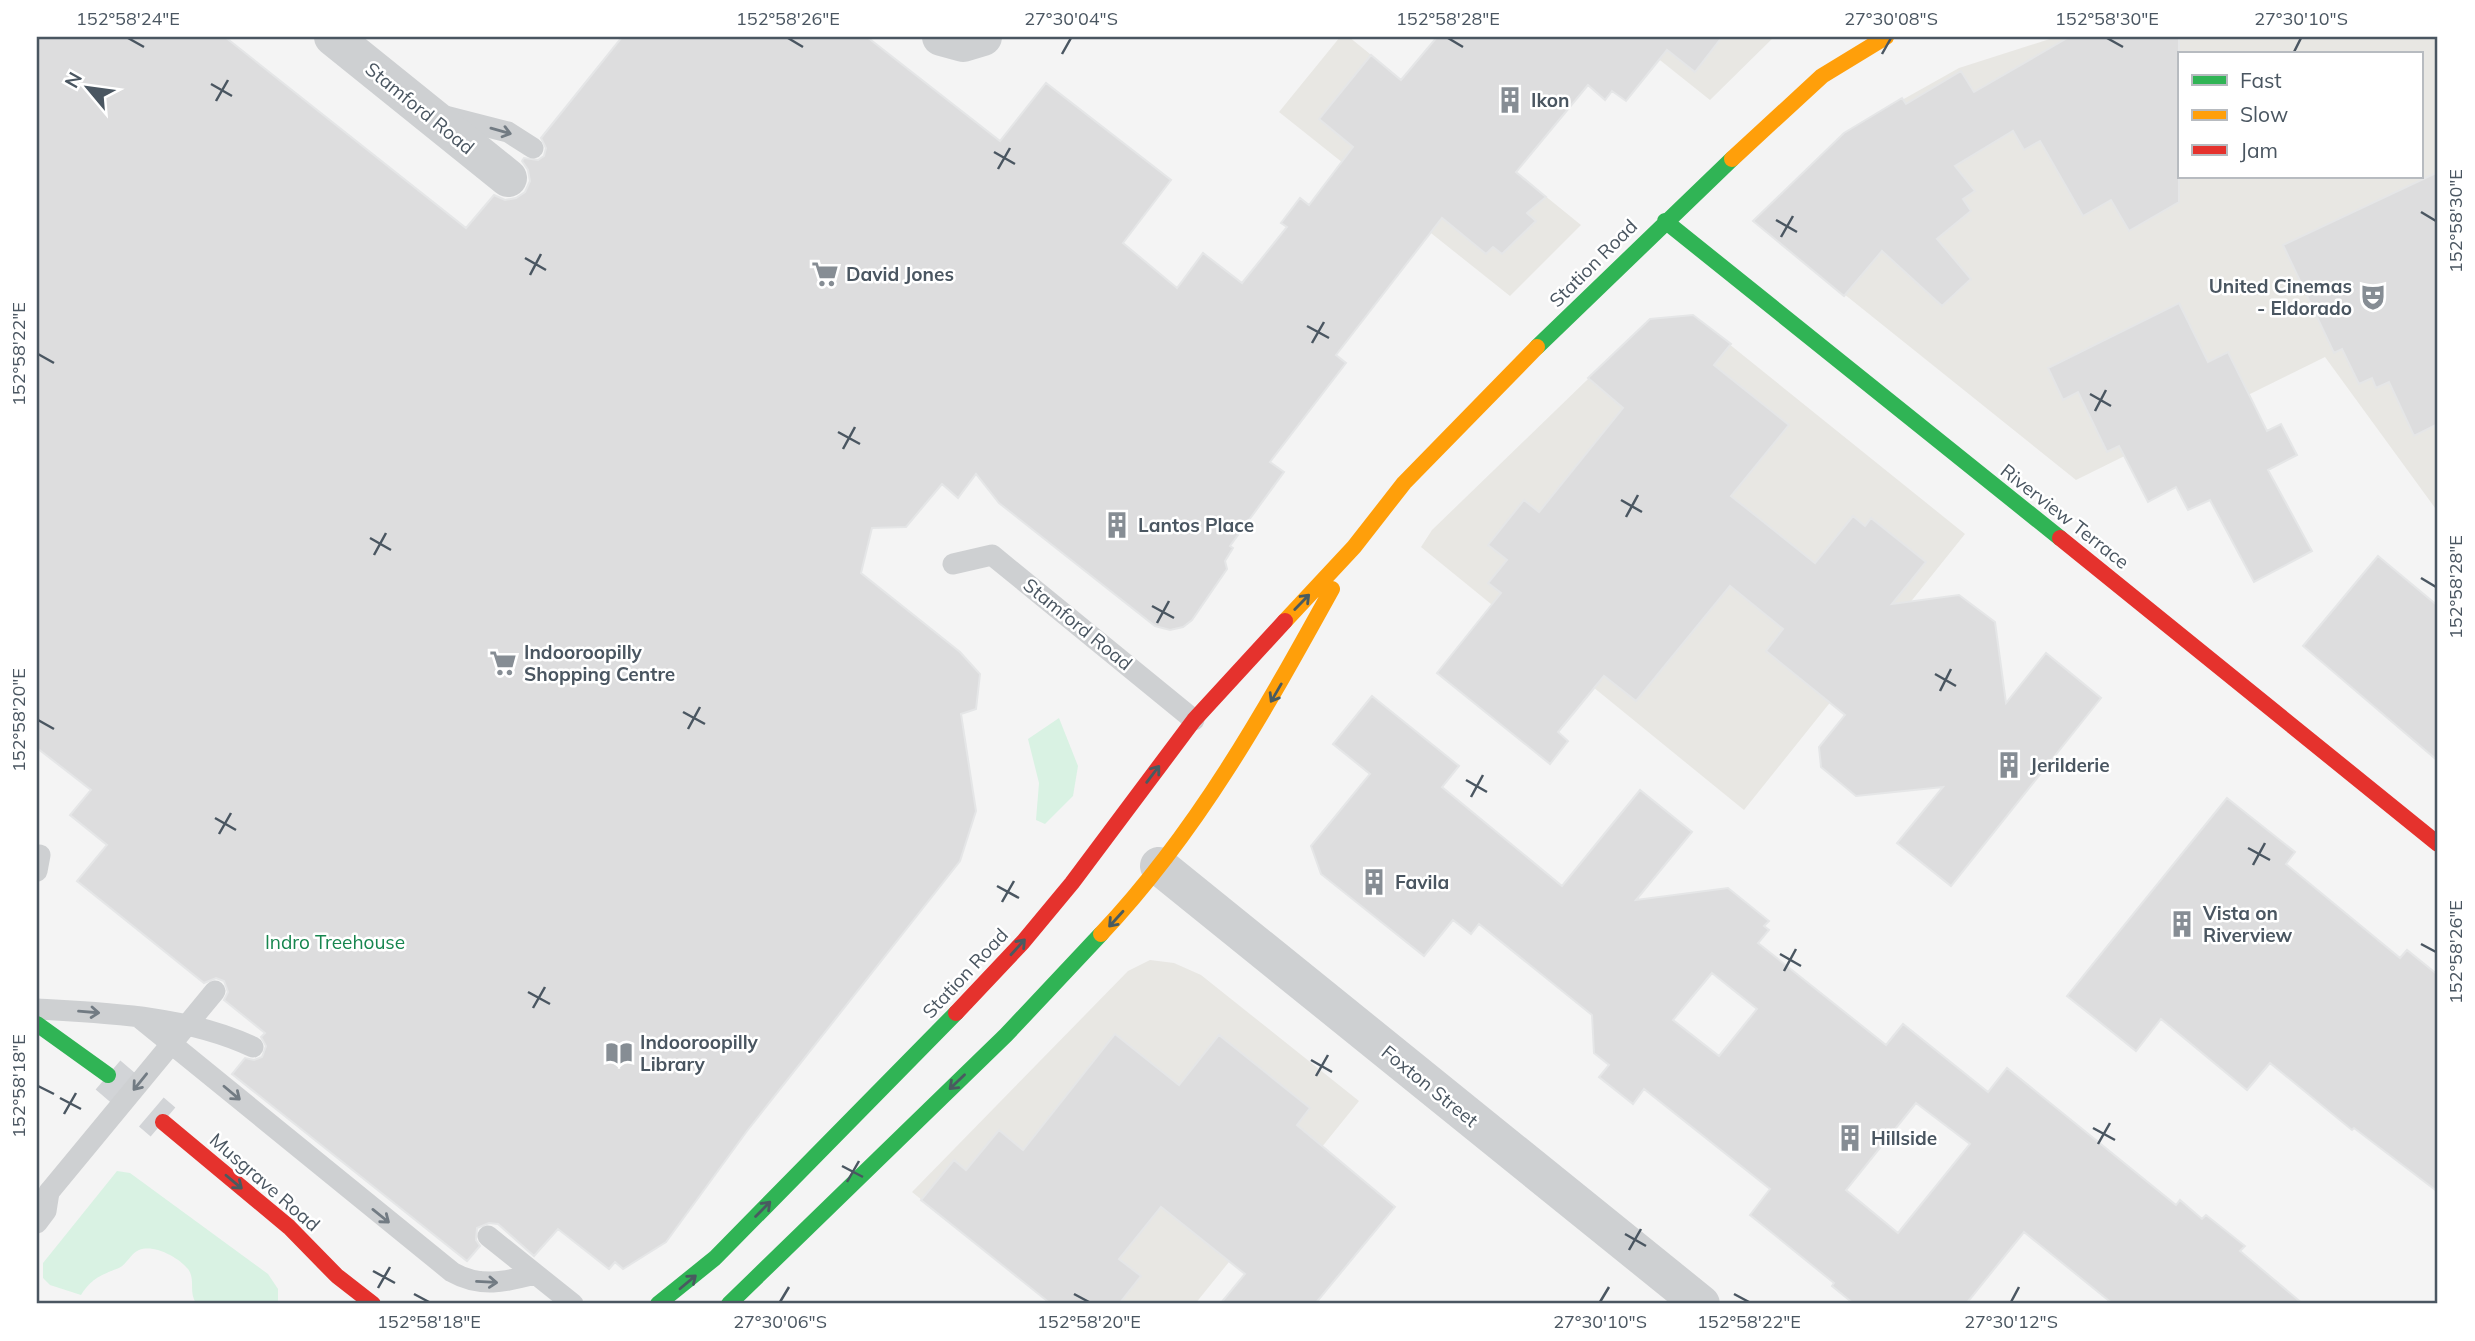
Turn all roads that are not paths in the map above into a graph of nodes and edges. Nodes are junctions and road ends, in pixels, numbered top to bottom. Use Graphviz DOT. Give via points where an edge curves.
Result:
graph roads {
  1 [pos="333,37"];
  2 [pos="941,37"];
  3 [pos="983,37"];
  4 [pos="1886,37"];
  5 [pos="419,108"];
  6 [pos="533,148"];
  7 [pos="508,178"];
  8 [pos="1665,221"];
  9 [pos="1354,547"];
  10 [pos="953,564"];
  11 [pos="1198,724"];
  12 [pos="1220,742"];
  13 [pos="1237,757"];
  14 [pos="2438,844"];
  15 [pos="1155,863"];
  16 [pos="215,991"];
  17 [pos="37,1009"];
  18 [pos="141,1019"];
  19 [pos="37,1024"];
  20 [pos="253,1047"];
  21 [pos="108,1075"];
  22 [pos="163,1122"];
  23 [pos="43,1195"];
  24 [pos="37,1223"];
  25 [pos="488,1236"];
  26 [pos="535,1274"];
  27 [pos="337,1276"];
  28 [pos="349,1304"];
  29 [pos="373,1304"];
  30 [pos="573,1304"];
  31 [pos="658,1304"];
  32 [pos="729,1304"];
  33 [pos="1701,1304"];
  1 -- 5 [label="street, Stamford Road"];
  2 -- 3 [label="street" via="963,43"];
  4 -- 8 [label="street, Station Road" via="1796,97"];
  5 -- 6 [label="lane, one-way" via="508,132"];
  5 -- 7 [label="street, Stamford Road"];
  8 -- 9 [label="street, Station Road" via="1485,398 1404,483"];
  8 -- 14 [label="street, Riverview Terrace" via="2270,704"];
  11 -- 9 [label="street, Station Road, one-way"];
  9 -- 13 [label="street, Station Road, one-way"];
  10 -- 11 [label="lane, Stamford Road" via="992,555"];
  31 -- 11 [label="street, Station Road, one-way" via="715,1258 972,997 1117,833"];
  12 -- 13 [label="street"];
  13 -- 15 [label="street, Station Road"];
  15 -- 32 [label="street, Station Road, one-way" via="1114,921 1025,1015"];
  15 -- 33 [label="street, Foxton Street"];
  16 -- 23 [label="lane, one-way, bridge"];
  17 -- 18 [label="lane, one-way"];
  18 -- 20 [label="lane" via="197,1026"];
  18 -- 26 [label="lane, one-way" via="452,1272 489,1283"];
  19 -- 21 [label="street"];
  22 -- 27 [label="street, Musgrave Road, one-way" via="289,1227"];
  23 -- 24 [label="lane" via="46,1211"];
  25 -- 26 [label="lane"];
  26 -- 30 [label="lane"];
  27 -- 28 [label="street, Musgrave Road"];
  27 -- 29 [label="street, Musgrave Road"];
}
